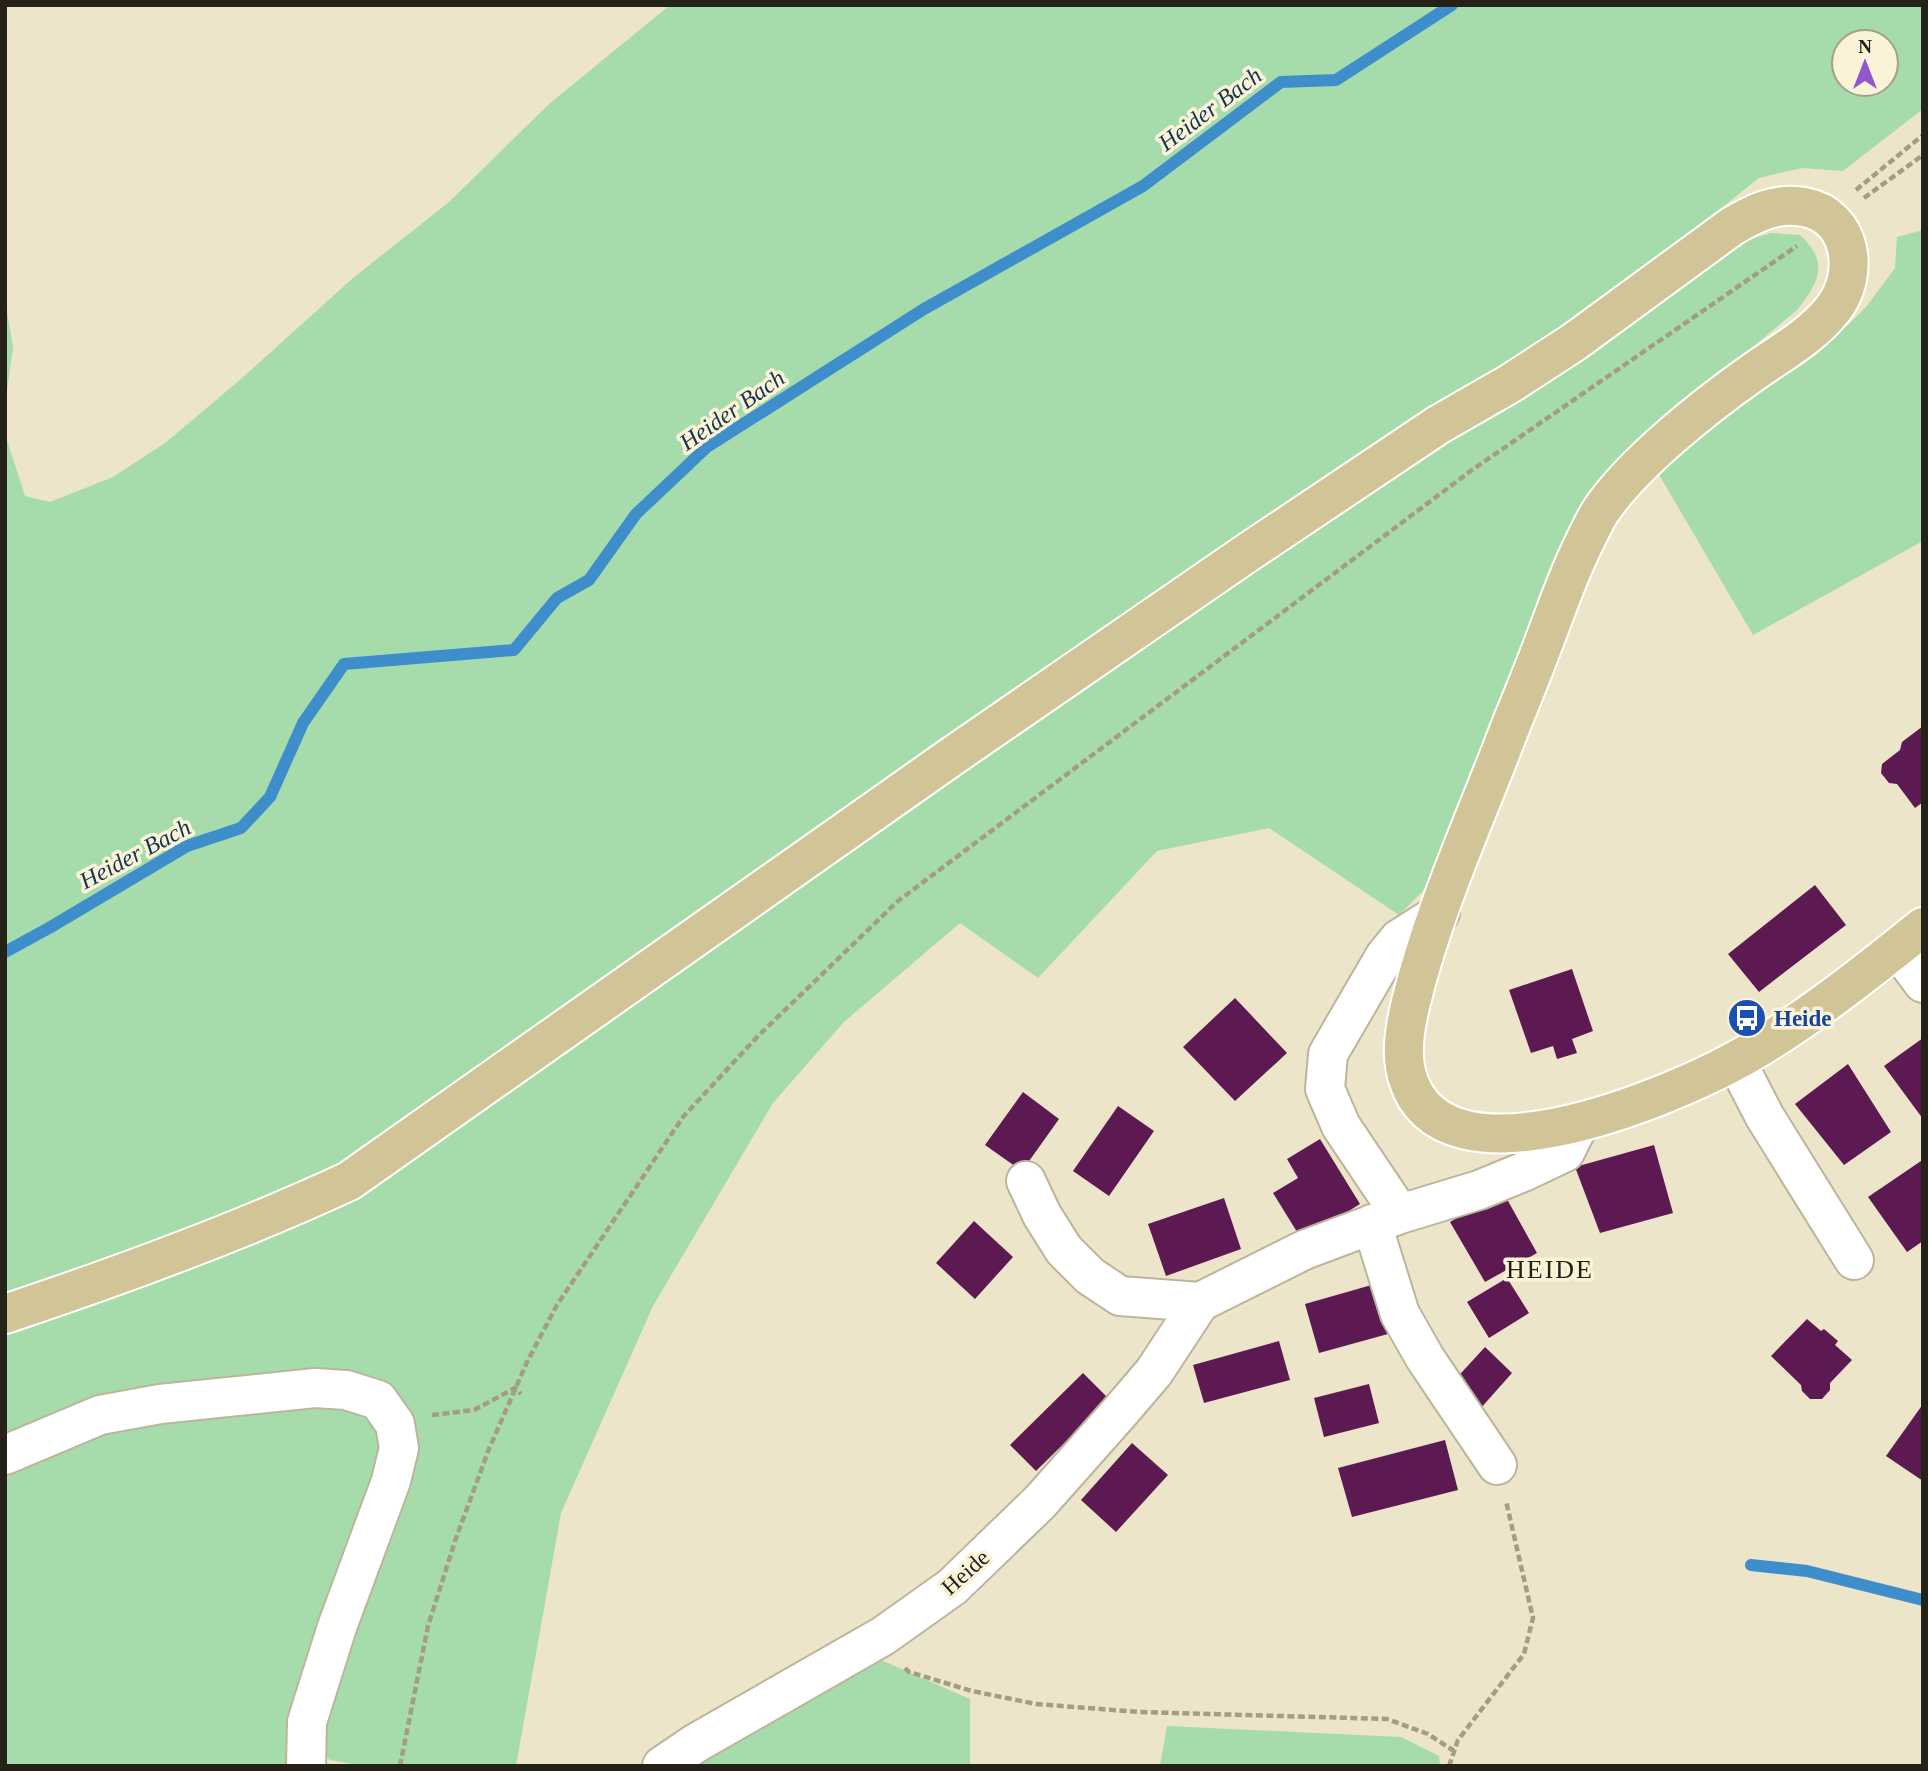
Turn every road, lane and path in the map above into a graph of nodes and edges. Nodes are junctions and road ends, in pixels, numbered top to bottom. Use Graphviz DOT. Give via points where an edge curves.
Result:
graph roads {
  1 [pos="1923,135"];
  2 [pos="1923,155"];
  3 [pos="1829,218"];
  4 [pos="1440,913"];
  5 [pos="1910,938"];
  6 [pos="1923,983"];
  7 [pos="1736,1061"];
  8 [pos="1580,1122"];
  9 [pos="1026,1181"];
  10 [pos="1386,1219"];
  11 [pos="1854,1260"];
  12 [pos="1200,1302"];
  13 [pos="5,1314"];
  14 [pos="515,1388"];
  15 [pos="521,1394"];
  16 [pos="377,1400"];
  17 [pos="5,1455"];
  18 [pos="1497,1465"];
  19 [pos="883,1636"];
  20 [pos="1454,1751"];
  21 [pos="306,1766"];
  22 [pos="400,1766"];
  23 [pos="662,1766"];
  24 [pos="1449,1766"];
  1 -- 3 [label="path"];
  2 -- 3 [label="path"];
  3 -- 4 [label="main road" via="1842,235 1850,259 1840,299 1817,326 1710,405 1658,450 1600,513 1558,601"];
  3 -- 13 [label="main road" via="1802,206 1777,206 1731,227 1574,342 1438,425 962,749 349,1181 122,1276"];
  3 -- 14 [label="path" via="1472,470 898,901 757,1037 683,1117 557,1304"];
  4 -- 8 [label="main road" via="1406,1023 1404,1062 1415,1094 1438,1118 1474,1132 1529,1133"];
  4 -- 10 [label="street" via="1392,947 1328,1054 1325,1089"];
  5 -- 6 [label="street"];
  5 -- 7 [label="main road"];
  7 -- 8 [label="main road" via="1678,1089"];
  7 -- 11 [label="street" via="1765,1117"];
  8 -- 10 [label="street" via="1565,1152 1479,1190"];
  9 -- 12 [label="street" via="1064,1250 1090,1276 1120,1296"];
  10 -- 12 [label="street" via="1304,1250"];
  10 -- 18 [label="street" via="1401,1314"];
  12 -- 19 [label="street, Heide" via="1154,1373 1040,1502 952,1587"];
  14 -- 15 [label="path"];
  14 -- 16 [label="path" via="474,1410 431,1415"];
  14 -- 22 [label="path" via="456,1538 428,1626"];
  16 -- 17 [label="street" via="346,1390 315,1388 160,1404 100,1415"];
  16 -- 21 [label="street" via="395,1424 399,1448 307,1722"];
  18 -- 20 [label="path" via="1533,1618 1524,1654 1474,1717"];
  19 -- 20 [label="path" via="909,1672 985,1694 1036,1704 1139,1712 1387,1719 1428,1734"];
  19 -- 23 [label="street, Heide"];
  20 -- 24 [label="path"];
}
